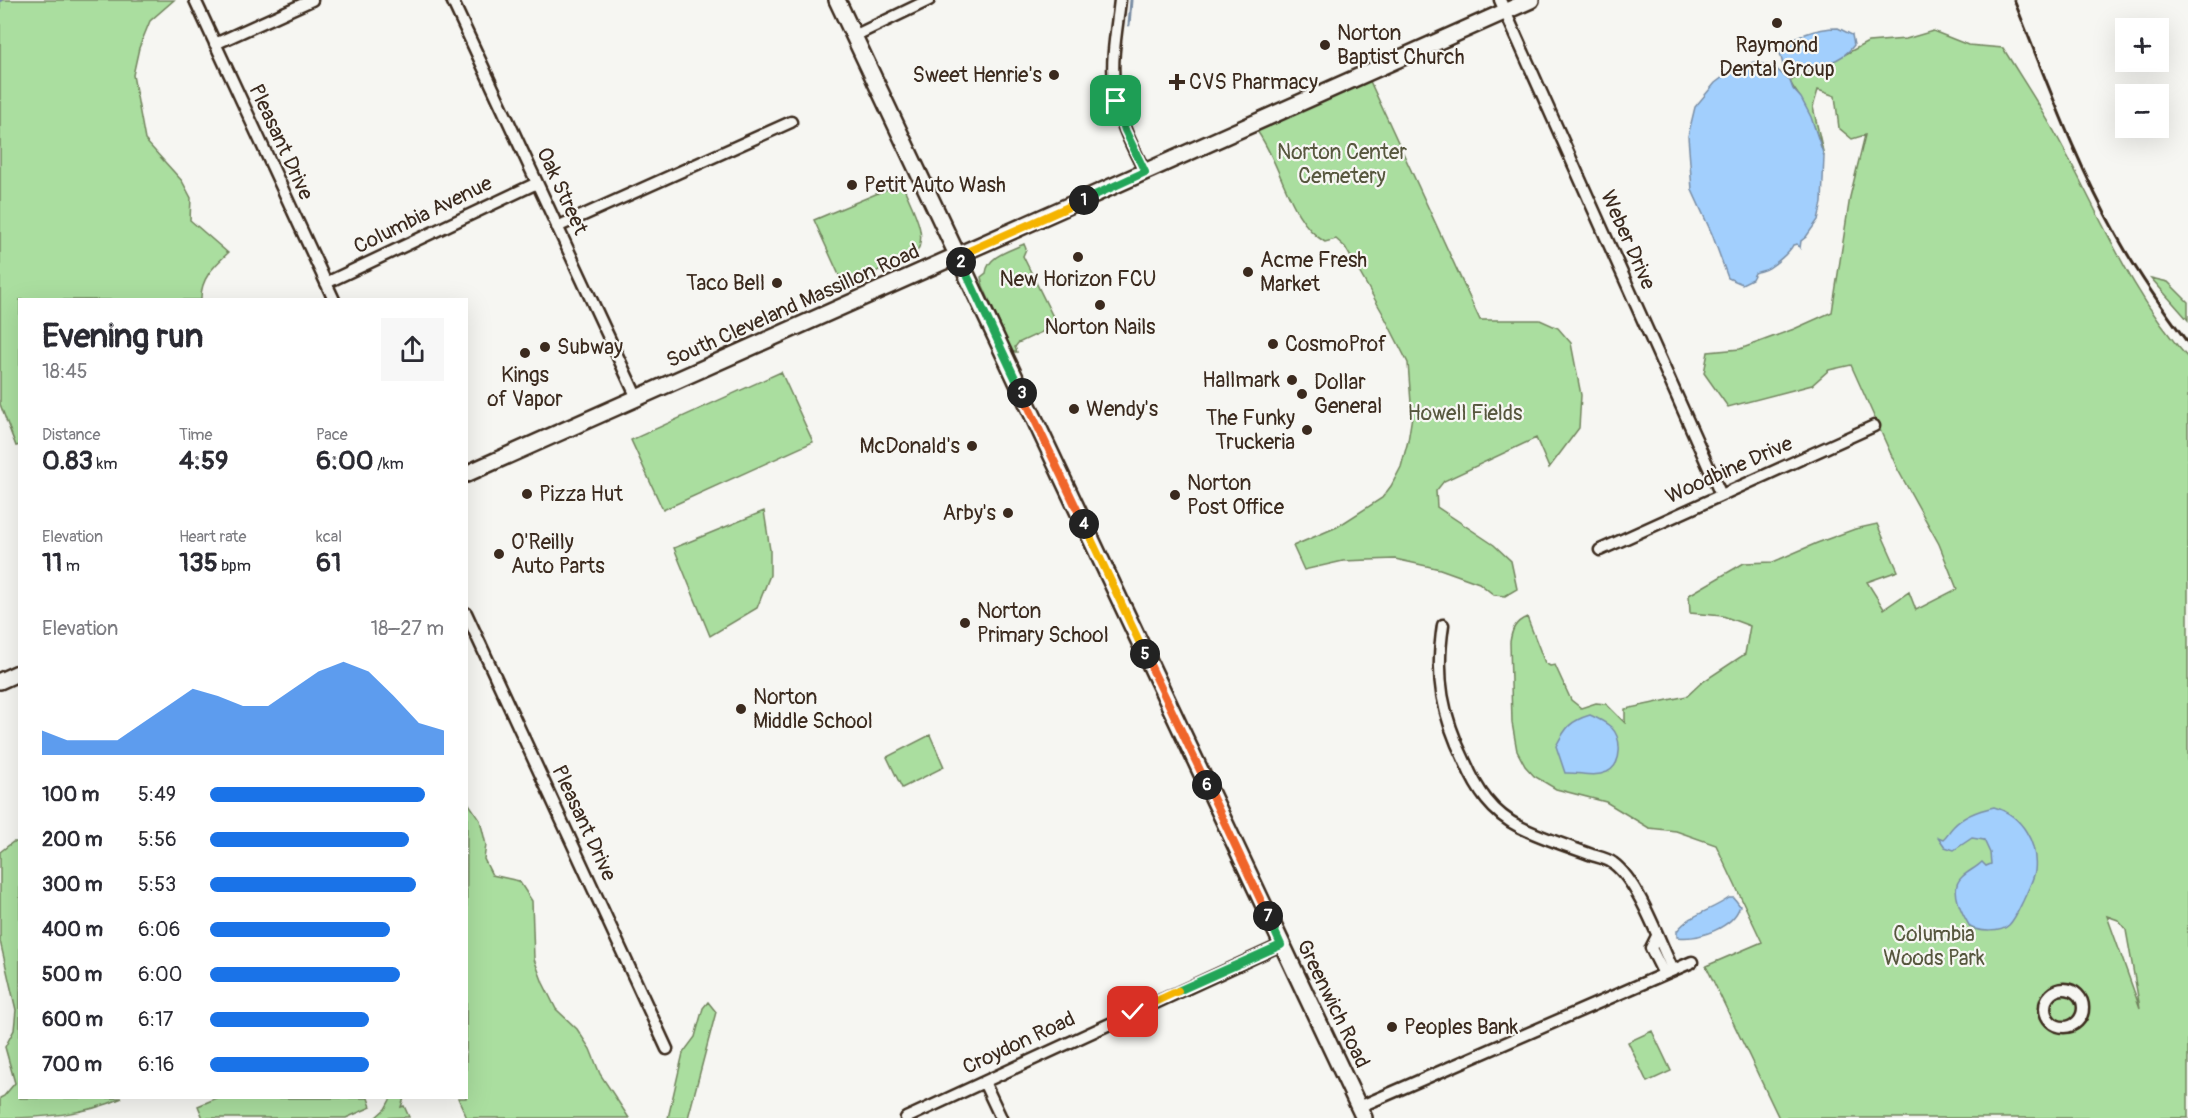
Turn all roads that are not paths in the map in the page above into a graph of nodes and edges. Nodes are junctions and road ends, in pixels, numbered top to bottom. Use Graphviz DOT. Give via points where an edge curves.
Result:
graph roads {
  1 [pos="195,0"];
  2 [pos="312,0"];
  3 [pos="452,0"];
  4 [pos="837,0"];
  5 [pos="929,0"];
  6 [pos="1119,0"];
  7 [pos="1531,0"];
  8 [pos="1502,6"];
  9 [pos="854,36"];
  10 [pos="215,44"];
  11 [pos="791,122"];
  12 [pos="1145,172"];
  13 [pos="537,183"];
  14 [pos="557,226"];
  15 [pos="958,256"];
  16 [pos="326,283"];
  17 [pos="333,298"];
  18 [pos="637,398"];
  19 [pos="1874,426"];
  20 [pos="468,473"];
  21 [pos="1721,495"];
  22 [pos="1600,550"];
  23 [pos="468,617"];
  24 [pos="1443,625"];
  25 [pos="18,673"];
  26 [pos="0,681"];
  27 [pos="1281,945"];
  28 [pos="1692,962"];
  29 [pos="1668,972"];
  30 [pos="668,1049"];
  31 [pos="984,1082"];
  32 [pos="1361,1113"];
  33 [pos="906,1118"];
  34 [pos="1001,1118"];
  1 -- 10 [label="street, Pleasant Drive"];
  2 -- 10 [label="street"];
  3 -- 13 [label="street, Oak Street"];
  4 -- 9 [label="main road, Greenwich Road"];
  5 -- 9 [label="street"];
  6 -- 12 [label="street" via="1114,91 1125,130"];
  7 -- 8 [label="main road, South Cleveland Massillon Road"];
  8 -- 12 [label="main road, South Cleveland Massillon Road"];
  8 -- 21 [label="street, Weber Drive"];
  9 -- 15 [label="main road, Greenwich Road"];
  10 -- 16 [label="street, Pleasant Drive"];
  11 -- 14 [label="street"];
  12 -- 15 [label="main road, South Cleveland Massillon Road"];
  13 -- 14 [label="street, Oak Street"];
  13 -- 16 [label="street, Columbia Avenue"];
  14 -- 18 [label="street, Oak Street"];
  15 -- 18 [label="main road, South Cleveland Massillon Road"];
  15 -- 27 [label="main road, Greenwich Road"];
  16 -- 17 [label="street, Pleasant Drive"];
  18 -- 20 [label="main road, South Cleveland Massillon Road"];
  19 -- 21 [label="street, Woodbine Drive"];
  21 -- 22 [label="street, Woodbine Drive"];
  23 -- 30 [label="street, Pleasant Drive"];
  24 -- 29 [label="street" via="1439,647 1445,715 1480,794 1520,827 1613,862 1633,884 1657,936 1651,948"];
  25 -- 26 [label="main road"];
  27 -- 31 [label="street, Croydon Road"];
  27 -- 32 [label="main road, Greenwich Road"];
  28 -- 29 [label="street"];
  29 -- 32 [label="street"];
  31 -- 33 [label="street, Croydon Road"];
  31 -- 34 [label="street"];
}
